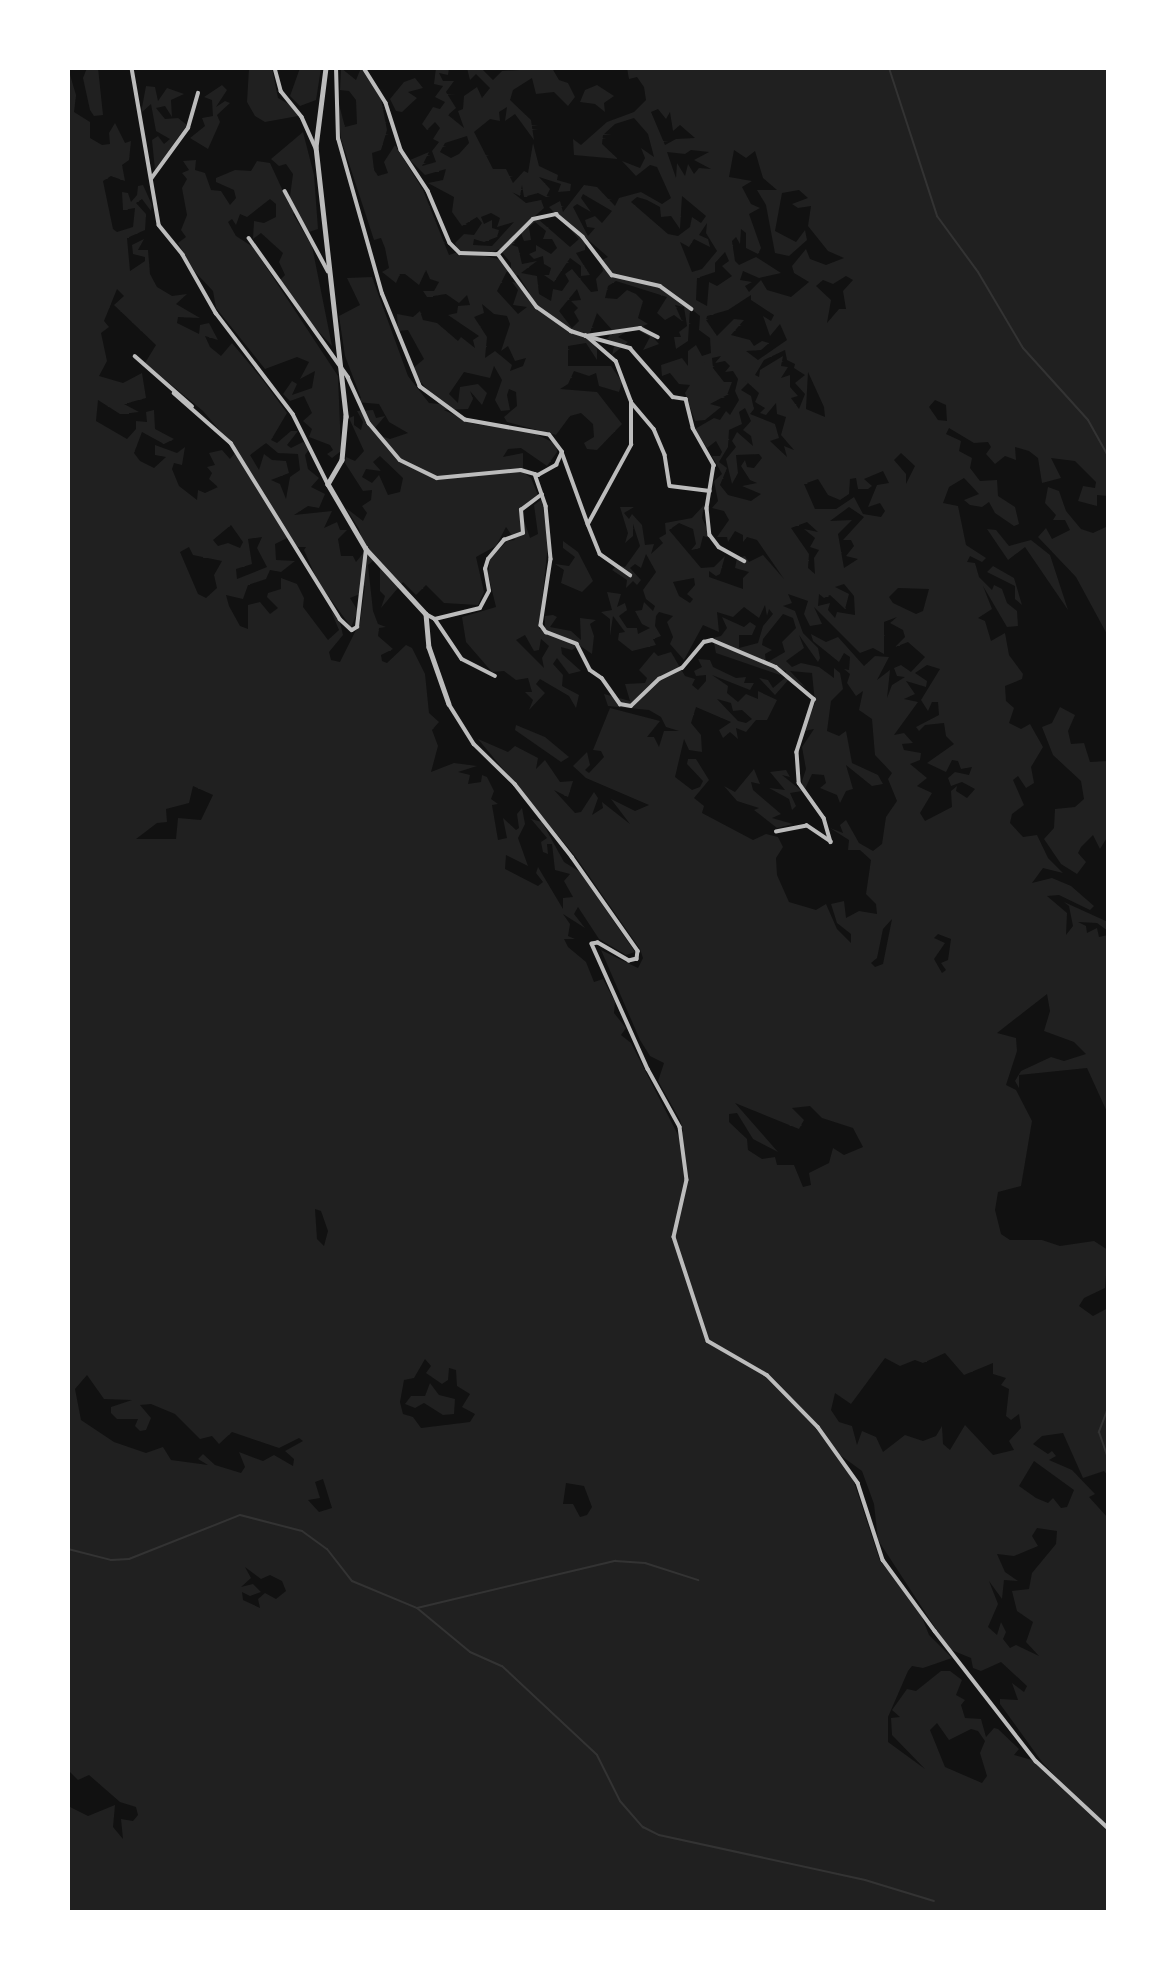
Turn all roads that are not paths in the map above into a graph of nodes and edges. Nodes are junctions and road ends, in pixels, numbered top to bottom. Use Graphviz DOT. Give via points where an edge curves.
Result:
graph roads {
  1 [pos="132,68"];
  2 [pos="275,68"];
  3 [pos="326,68"];
  4 [pos="336,68"];
  5 [pos="364,68"];
  6 [pos="198,93"];
  7 [pos="316,147"];
  8 [pos="151,179"];
  9 [pos="285,191"];
  10 [pos="249,238"];
  11 [pos="498,254"];
  12 [pos="329,273"];
  13 [pos="692,309"];
  14 [pos="586,336"];
  15 [pos="658,337"];
  16 [pos="135,356"];
  17 [pos="341,370"];
  18 [pos="174,393"];
  19 [pos="631,402"];
  20 [pos="196,410"];
  21 [pos="562,452"];
  22 [pos="535,474"];
  23 [pos="328,484"];
  24 [pos="710,491"];
  25 [pos="542,494"];
  26 [pos="588,524"];
  27 [pos="366,549"];
  28 [pos="744,561"];
  29 [pos="630,575"];
  30 [pos="426,614"];
  31 [pos="435,619"];
  32 [pos="495,676"];
  33 [pos="449,704"];
  34 [pos="777,832"];
  35 [pos="1108,1828"];
  1 -- 8 [label="street"];
  2 -- 7 [label="street" via="281,91 302,117"];
  3 -- 7 [label="street"];
  4 -- 21 [label="street" via="338,139 385,302 420,387 466,420 549,435"];
  5 -- 11 [label="street" via="386,103 396,138 428,191 450,243 465,255"];
  6 -- 8 [label="street" via="188,128"];
  7 -- 12 [label="street"];
  8 -- 23 [label="street" via="159,225 183,255 216,313 293,414"];
  9 -- 12 [label="street"];
  10 -- 17 [label="street"];
  11 -- 13 [label="street" via="523,226 547,213 556,214 583,237 612,275 660,286"];
  11 -- 14 [label="street" via="542,312"];
  12 -- 17 [label="street"];
  14 -- 15 [label="street" via="628,327"];
  14 -- 19 [label="street" via="616,362"];
  14 -- 24 [label="street" via="637,352 673,397 686,399 693,428 714,465"];
  16 -- 20 [label="street"];
  17 -- 22 [label="street" via="369,424 392,452 410,465 437,478 521,470"];
  17 -- 23 [label="street" via="344,450"];
  18 -- 20 [label="street"];
  19 -- 24 [label="street" via="654,429 665,454 670,486"];
  19 -- 26 [label="street" via="631,445"];
  20 -- 27 [label="street" via="231,443 352,631 357,627"];
  21 -- 22 [label="street" via="556,465"];
  21 -- 26 [label="street"];
  22 -- 25 [label="street"];
  23 -- 27 [label="street"];
  24 -- 28 [label="street" via="710,535 719,547"];
  25 -- 31 [label="street" via="521,510 523,533 504,540 488,559 489,591 480,608"];
  25 -- 34 [label="street" via="551,559 541,625 577,644 590,670 603,678 620,704 631,706 659,679 682,668 704,642 712,640 776,667 814,699 797,752 799,783 824,818 831,842 807,826"];
  26 -- 29 [label="street" via="600,554"];
  27 -- 30 [label="street"];
  30 -- 31 [label="street"];
  30 -- 33 [label="street" via="429,647"];
  31 -- 32 [label="street" via="462,659"];
  33 -- 35 [label="street" via="474,744 515,784 572,857 638,951 637,959 629,961 592,944 648,1069 680,1127 687,1180 674,1237 708,1341 767,1375 818,1427 858,1483 875,1546 935,1631 1036,1761"];
}
